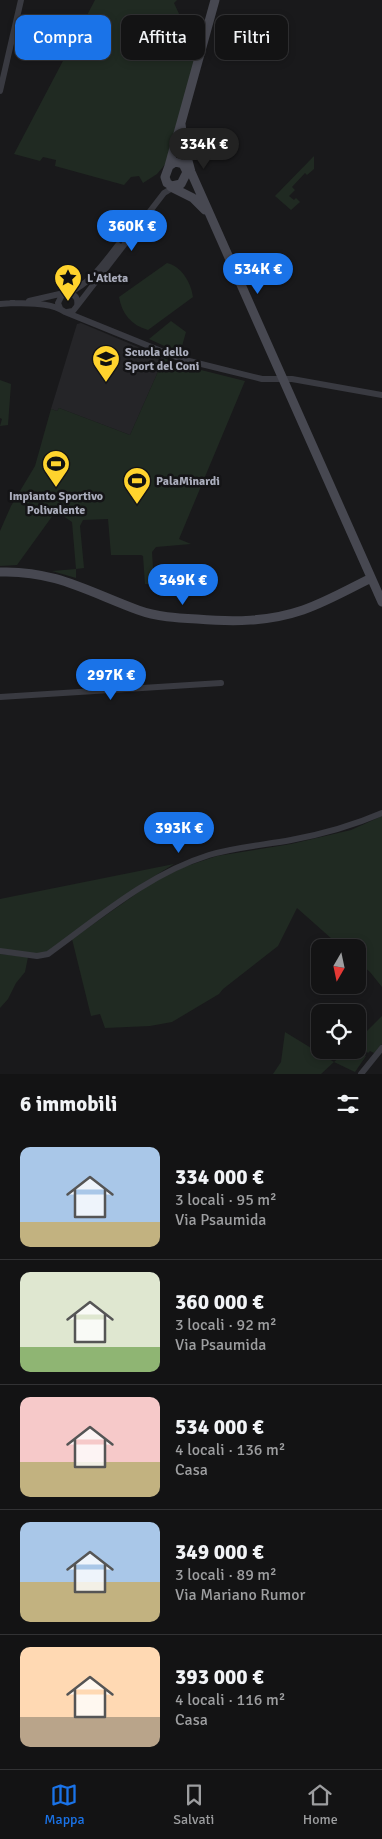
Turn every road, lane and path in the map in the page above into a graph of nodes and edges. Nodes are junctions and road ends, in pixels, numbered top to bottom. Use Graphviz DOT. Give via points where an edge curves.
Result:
graph roads {
  1 [pos="21,0"];
  2 [pos="215,0"];
  3 [pos="0,91"];
  4 [pos="181,124"];
  5 [pos="170,166"];
  6 [pos="188,168"];
  7 [pos="170,184"];
  8 [pos="212,219"];
  9 [pos="66,293"];
  10 [pos="11,303"];
  11 [pos="0,304"];
  12 [pos="77,306"];
  13 [pos="60,308"];
  14 [pos="67,312"];
  15 [pos="283,380"];
  16 [pos="382,395"];
  17 [pos="0,572"];
  18 [pos="371,578"];
  19 [pos="382,602"];
  20 [pos="221,683"];
  21 [pos="0,698"];
  22 [pos="382,813"];
  23 [pos="0,951"];
  24 [pos="382,1048"];
  25 [pos="361,1074"];
  1 -- 3 [label="street"];
  2 -- 4 [label="main road"];
  4 -- 5 [label="main road"];
  4 -- 6 [label="main road"];
  5 -- 6 [label="main road" via="177,162"];
  5 -- 7 [label="main road"];
  6 -- 7 [label="main road" via="181,184"];
  6 -- 8 [label="main road"];
  7 -- 8 [label="main road" via="193,198"];
  7 -- 9 [label="street" via="162,189 104,264 86,282"];
  7 -- 12 [label="street"];
  8 -- 15 [label="main road"];
  9 -- 10 [label="street"];
  9 -- 12 [label="street" via="76,296"];
  9 -- 13 [label="street" via="58,300"];
  10 -- 11 [label="street"];
  10 -- 13 [label="street"];
  12 -- 14 [label="street"];
  13 -- 14 [label="street"];
  14 -- 15 [label="street" via="181,360 262,379"];
  15 -- 16 [label="street"];
  15 -- 18 [label="main road"];
  17 -- 18 [label="main road" via="44,575 157,616 238,621 273,618 304,610"];
  18 -- 19 [label="main road"];
  20 -- 21 [label="street"];
  22 -- 23 [label="street" via="352,826 246,846 176,866 142,886 48,954 37,956"];
  24 -- 25 [label="street"];
}
